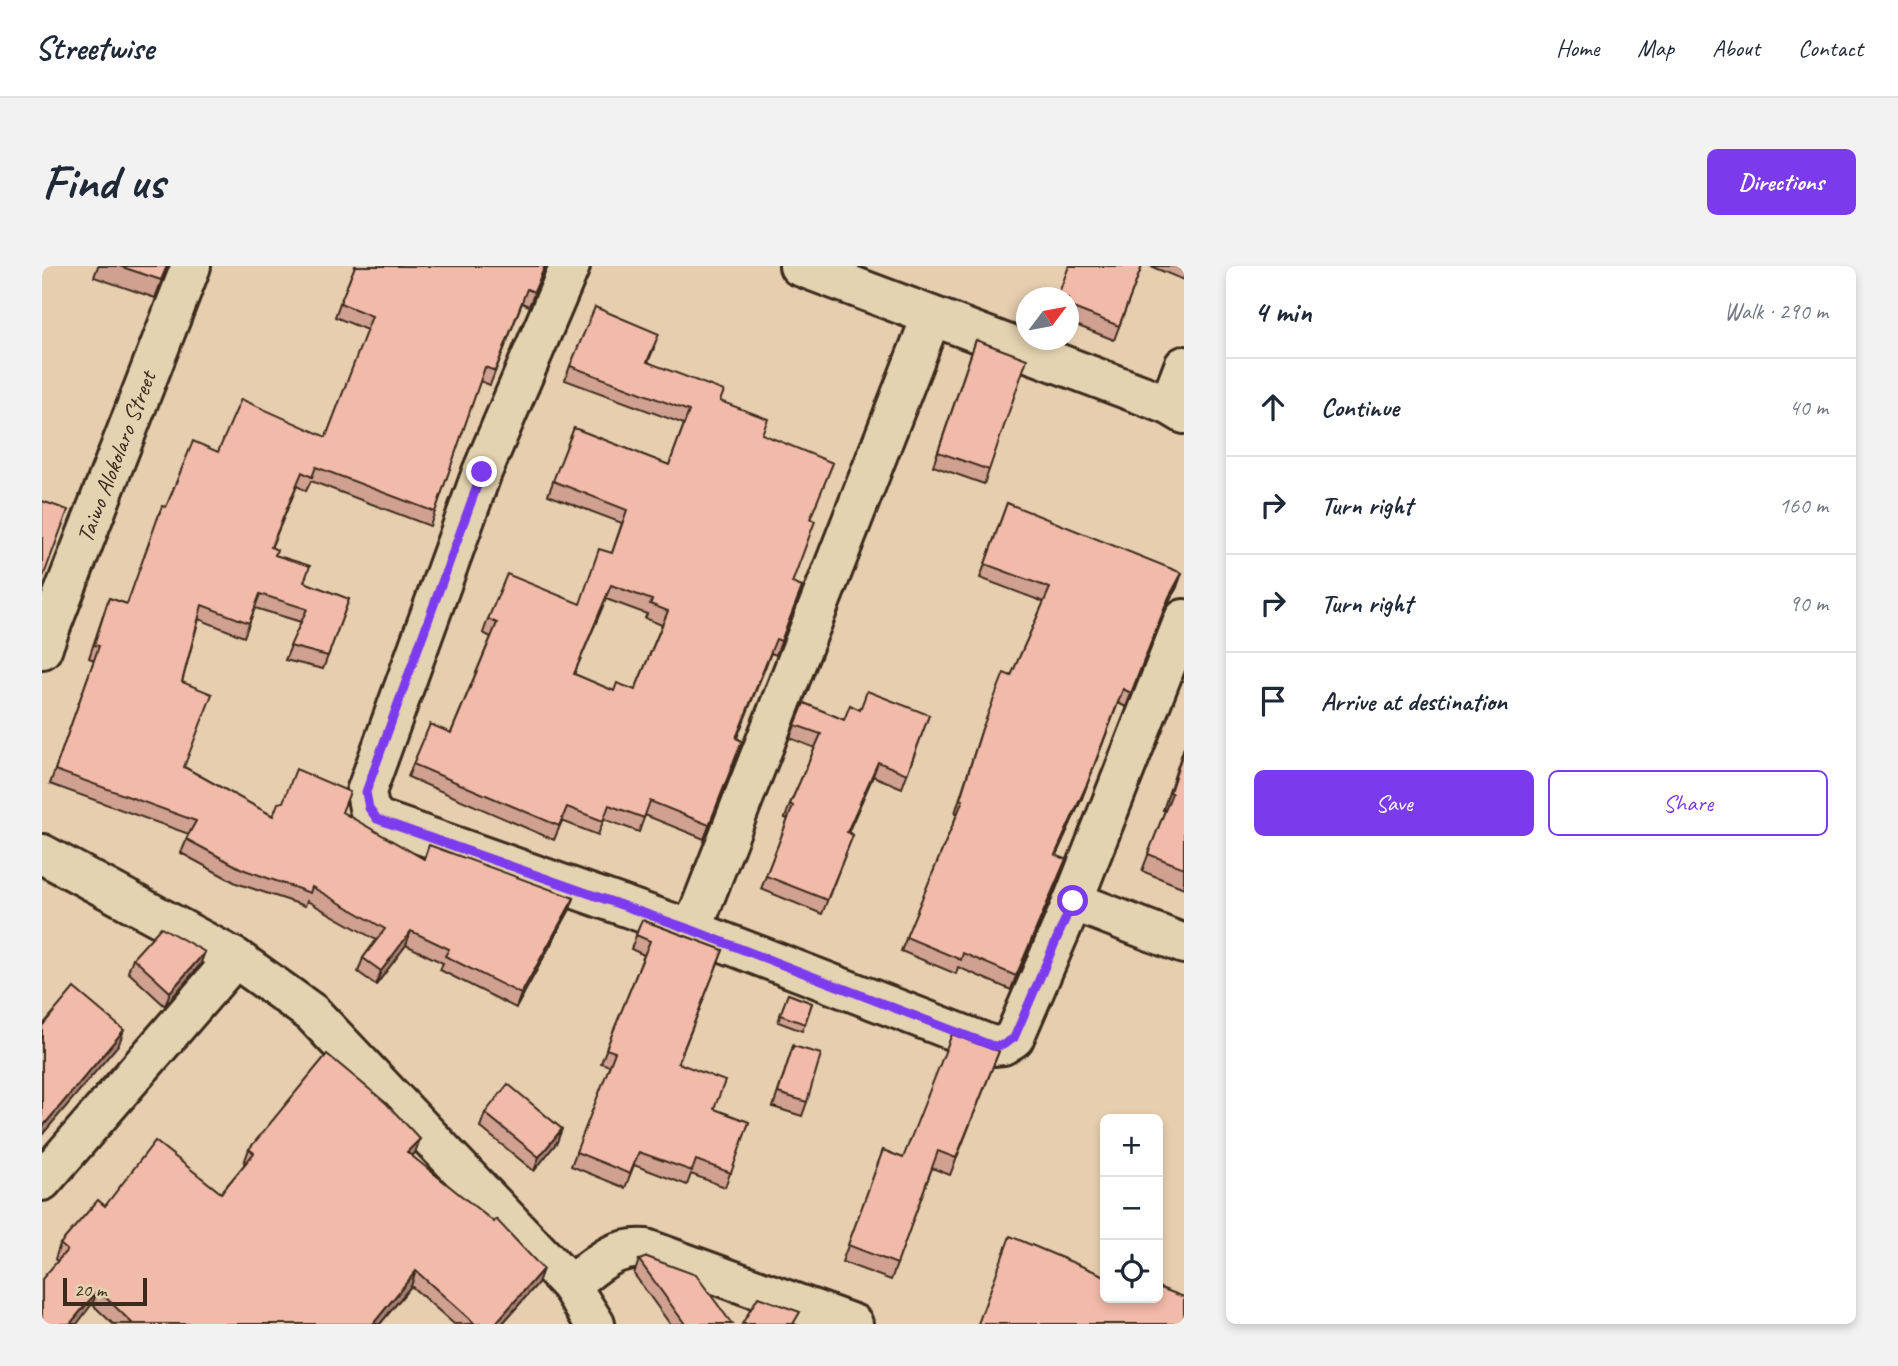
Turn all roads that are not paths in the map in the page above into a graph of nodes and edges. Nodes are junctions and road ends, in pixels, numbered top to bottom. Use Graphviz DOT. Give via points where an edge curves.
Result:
graph roads {
  1 [pos="191,266"];
  2 [pos="570,266"];
  3 [pos="799,266"];
  4 [pos="931,318"];
  5 [pos="1184,366"];
  6 [pos="1176,410"];
  7 [pos="1184,619"];
  8 [pos="42,649"];
  9 [pos="42,854"];
  10 [pos="1073,901"];
  11 [pos="692,930"];
  12 [pos="1184,944"];
  13 [pos="235,958"];
  14 [pos="42,1181"];
  15 [pos="569,1285"];
  16 [pos="595,1324"];
  17 [pos="853,1324"];
  1 -- 8 [label="street, Taiwo Alokolaro Street"];
  2 -- 11 [label="street" via="482,472 366,792 377,819"];
  3 -- 4 [label="street"];
  4 -- 6 [label="street"];
  4 -- 11 [label="street"];
  5 -- 6 [label="street"];
  7 -- 10 [label="street"];
  9 -- 13 [label="street"];
  10 -- 11 [label="street" via="1014,1038 993,1046"];
  10 -- 12 [label="street"];
  13 -- 14 [label="street"];
  13 -- 15 [label="street" via="312,1013"];
  15 -- 16 [label="street"];
  15 -- 17 [label="street" via="608,1255 627,1247 646,1248"];
}
